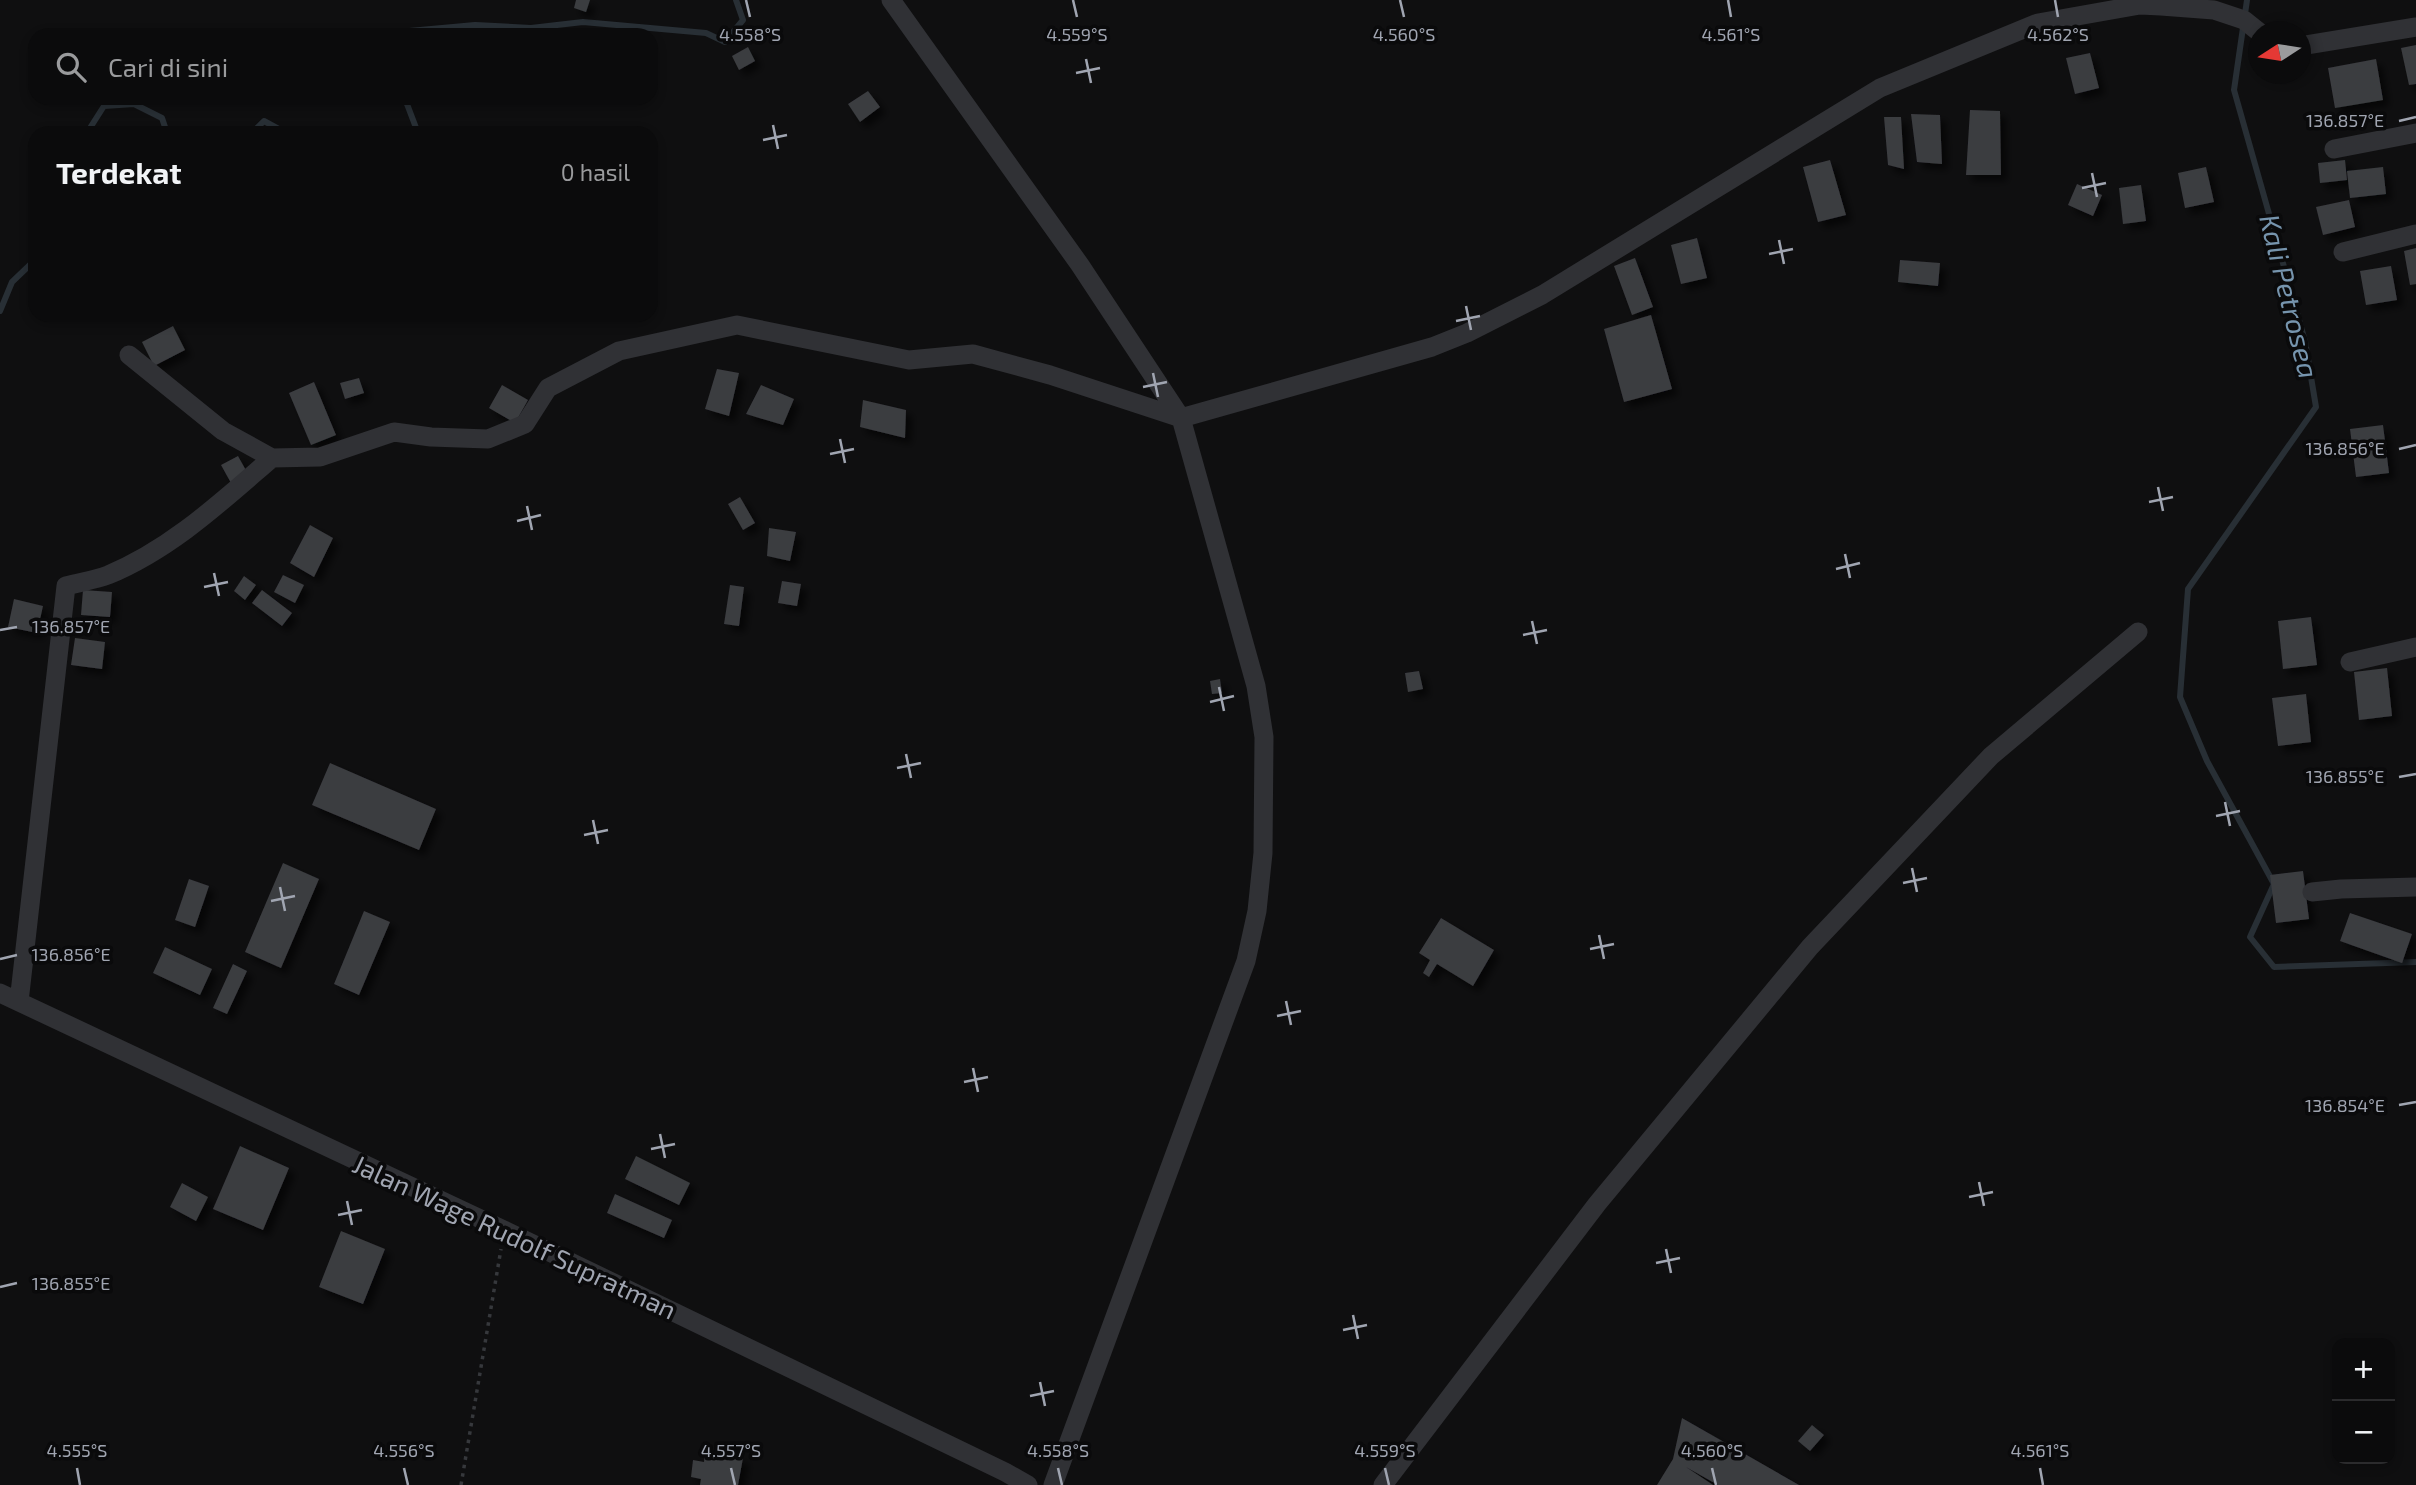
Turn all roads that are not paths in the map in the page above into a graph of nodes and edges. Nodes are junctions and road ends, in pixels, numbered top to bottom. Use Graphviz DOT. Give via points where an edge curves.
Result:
graph roads {
  1 [pos="891,0"];
  2 [pos="2248,23"];
  3 [pos="2416,27"];
  4 [pos="2311,44"];
  5 [pos="2416,133"];
  6 [pos="2334,149"];
  7 [pos="2416,234"];
  8 [pos="2343,252"];
  9 [pos="129,355"];
  10 [pos="1181,418"];
  11 [pos="272,458"];
  12 [pos="2138,632"];
  13 [pos="2416,647"];
  14 [pos="2350,662"];
  15 [pos="2416,887"];
  16 [pos="2312,892"];
  17 [pos="0,993"];
  18 [pos="19,1002"];
  19 [pos="1028,1485"];
  20 [pos="1053,1485"];
  21 [pos="1383,1485"];
  1 -- 10 [label="street" via="1080,265"];
  2 -- 10 [label="street" via="2214,10 2140,5 2038,23 1880,88 1542,295 1467,333"];
  3 -- 4 [label="street"];
  5 -- 6 [label="street"];
  7 -- 8 [label="street"];
  9 -- 11 [label="street" via="223,431"];
  10 -- 11 [label="street" via="973,354 909,360 737,326 619,351 548,388 525,424 488,439 394,432 320,457"];
  10 -- 20 [label="street" via="1256,686 1264,737 1264,853 1246,961"];
  11 -- 18 [label="street" via="198,522 141,558 107,576 66,586"];
  12 -- 21 [label="street" via="1991,756 1810,947 1597,1204"];
  13 -- 14 [label="street"];
  15 -- 16 [label="street"];
  17 -- 18 [label="street, Jalan Wage Rudolf Supratman"];
  18 -- 19 [label="street, Jalan Wage Rudolf Supratman" via="505,1230"];
}
